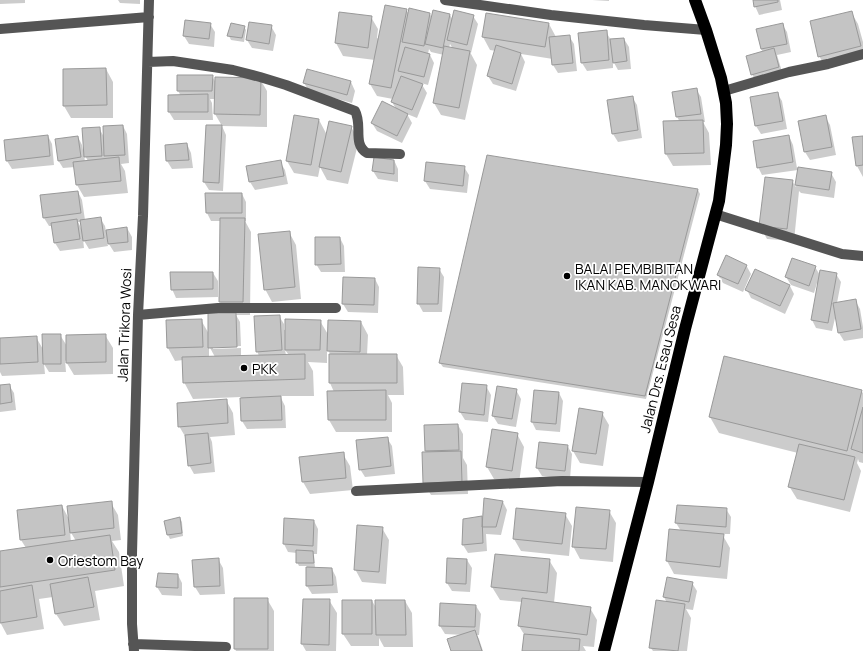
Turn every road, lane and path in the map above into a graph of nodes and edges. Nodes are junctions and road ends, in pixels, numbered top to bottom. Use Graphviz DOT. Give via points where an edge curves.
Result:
graph roads {
  1 [pos="150,0"];
  2 [pos="445,0"];
  3 [pos="695,0"];
  4 [pos="149,17"];
  5 [pos="0,29"];
  6 [pos="706,30"];
  7 [pos="863,54"];
  8 [pos="148,62"];
  9 [pos="724,91"];
  10 [pos="400,154"];
  11 [pos="715,214"];
  12 [pos="863,256"];
  13 [pos="336,308"];
  14 [pos="138,315"];
  15 [pos="648,482"];
  16 [pos="356,491"];
  17 [pos="226,647"];
  18 [pos="134,648"];
  19 [pos="604,651"];
  1 -- 4 [label="street, Jalan Trikora Wosi"];
  2 -- 6 [label="street" via="644,25"];
  3 -- 6 [label="highway, Jalan Drs. Esau Sesa"];
  4 -- 5 [label="street"];
  4 -- 8 [label="street, Jalan Trikora Wosi"];
  6 -- 9 [label="highway, Jalan Drs. Esau Sesa"];
  7 -- 9 [label="street"];
  8 -- 10 [label="street" via="173,61 233,70 286,85 355,111 358,116 361,148 367,153"];
  8 -- 14 [label="street, Jalan Trikora Wosi"];
  9 -- 11 [label="highway, Jalan Drs. Esau Sesa" via="727,111 726,145"];
  11 -- 12 [label="street" via="842,254"];
  11 -- 15 [label="highway, Jalan Drs. Esau Sesa"];
  13 -- 14 [label="street" via="218,308"];
  14 -- 18 [label="street, Jalan Trikora Wosi" via="132,554"];
  15 -- 16 [label="street" via="562,481"];
  15 -- 19 [label="highway, Jalan Drs. Esau Sesa"];
  17 -- 18 [label="street"];
}
